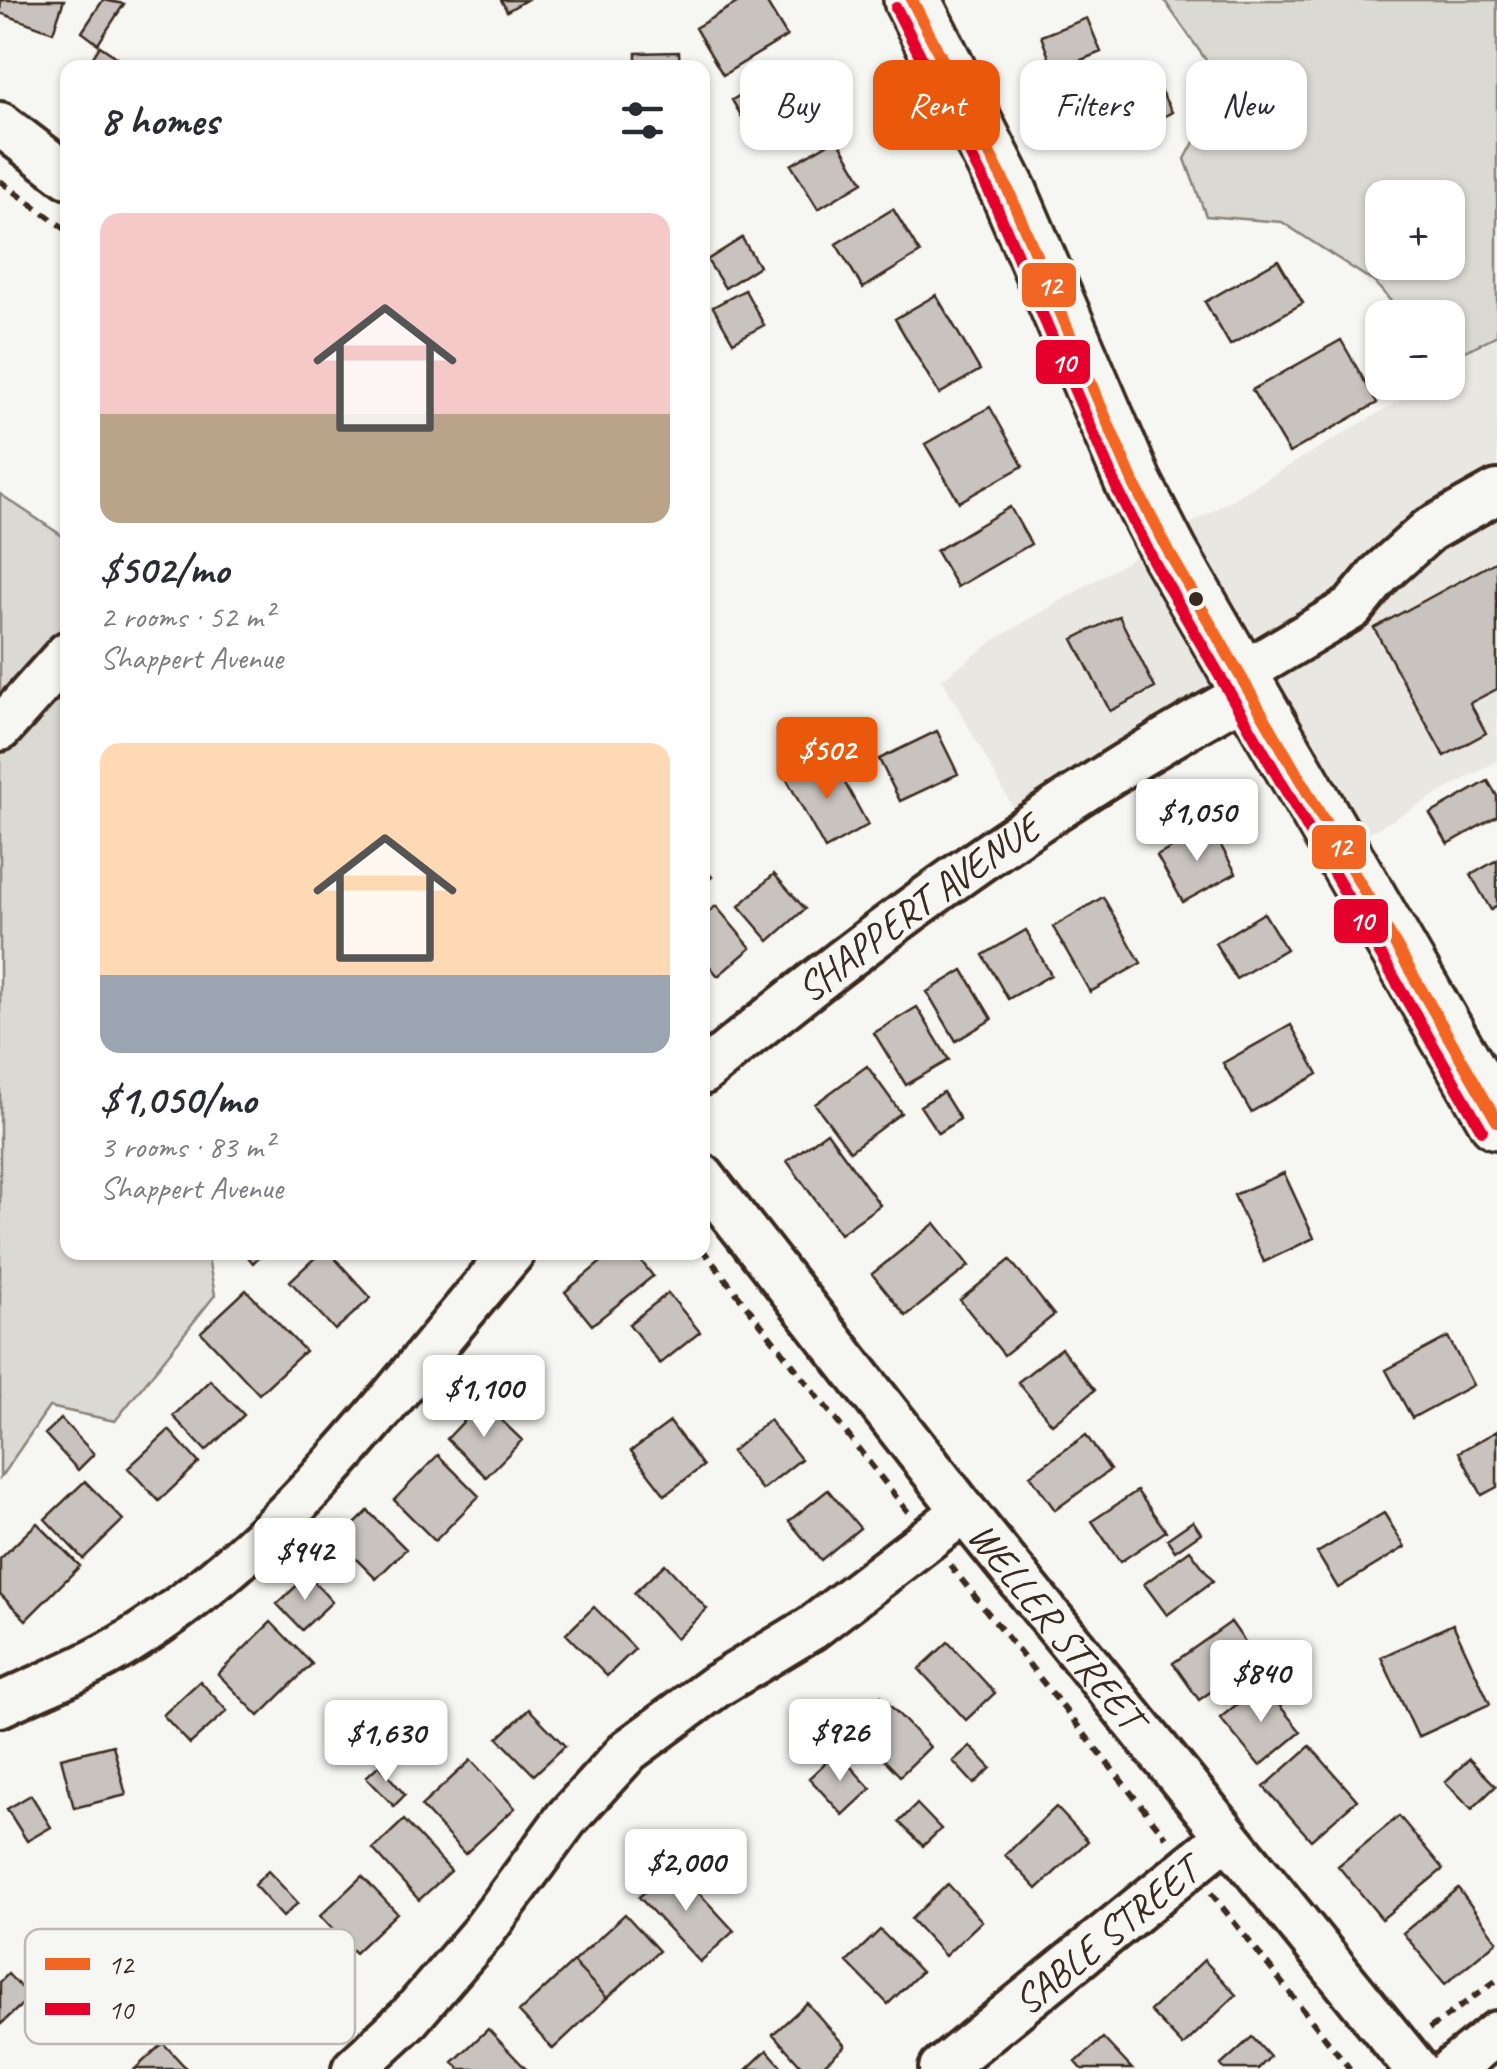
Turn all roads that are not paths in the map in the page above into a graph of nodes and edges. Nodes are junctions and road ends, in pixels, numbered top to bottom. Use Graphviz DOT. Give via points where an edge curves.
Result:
graph roads {
  1 [pos="912,0"];
  2 [pos="0,124"];
  3 [pos="60,170"];
  4 [pos="1497,492"];
  5 [pos="60,661"];
  6 [pos="1242,684"];
  7 [pos="0,729"];
  8 [pos="710,1066"];
  9 [pos="1497,1121"];
  10 [pos="710,1186"];
  11 [pos="506,1260"];
  12 [pos="964,1511"];
  13 [pos="0,1704"];
  14 [pos="1226,1837"];
  15 [pos="1497,2033"];
  16 [pos="1408,2060"];
  17 [pos="354,2069"];
  18 [pos="940,2069"];
  19 [pos="1452,2069"];
  1 -- 6 [label="main road" via="1009,192 1134,484"];
  2 -- 3 [label="street"];
  4 -- 6 [label="street, SHAPPERT AVENUE" via="1430,530 1352,608"];
  5 -- 7 [label="street"];
  6 -- 8 [label="street, SHAPPERT AVENUE" via="933,893"];
  6 -- 9 [label="main road"];
  10 -- 12 [label="street, WELLER STREET"];
  11 -- 13 [label="street" via="350,1450 191,1600 121,1647"];
  12 -- 14 [label="street, WELLER STREET"];
  12 -- 17 [label="street" via="812,1628 700,1696 630,1750 566,1819 409,2018"];
  14 -- 16 [label="street, WELLER STREET"];
  14 -- 18 [label="street, SABLE STREET"];
  15 -- 19 [label="street"];
}
